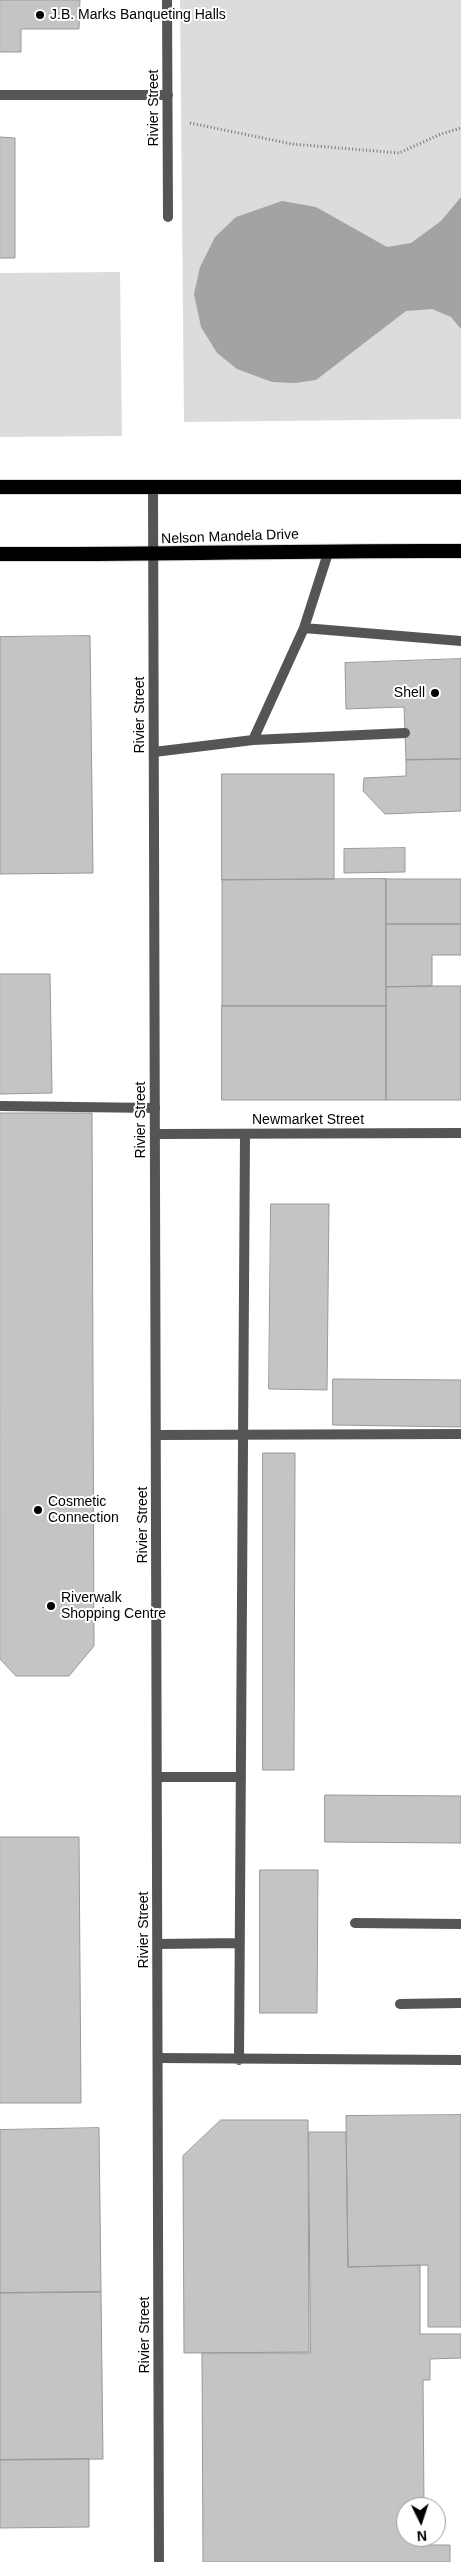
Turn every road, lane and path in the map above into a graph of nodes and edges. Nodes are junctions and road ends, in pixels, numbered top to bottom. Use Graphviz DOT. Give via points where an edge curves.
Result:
graph roads {
  1 [pos="167,0"];
  2 [pos="0,95"];
  3 [pos="168,95"];
  4 [pos="168,119"];
  5 [pos="461,128"];
  6 [pos="168,216"];
  7 [pos="461,486"];
  8 [pos="0,487"];
  9 [pos="153,488"];
  10 [pos="329,550"];
  11 [pos="461,551"];
  12 [pos="0,554"];
  13 [pos="153,555"];
  14 [pos="304,628"];
  15 [pos="461,641"];
  16 [pos="405,733"];
  17 [pos="253,740"];
  18 [pos="154,752"];
  19 [pos="0,1106"];
  20 [pos="155,1108"];
  21 [pos="461,1133"];
  22 [pos="155,1134"];
  23 [pos="245,1134"];
  24 [pos="461,1434"];
  25 [pos="156,1435"];
  26 [pos="243,1436"];
  27 [pos="157,1777"];
  28 [pos="241,1777"];
  29 [pos="355,1924"];
  30 [pos="461,1924"];
  31 [pos="240,1943"];
  32 [pos="158,1944"];
  33 [pos="461,2003"];
  34 [pos="400,2004"];
  35 [pos="158,2058"];
  36 [pos="239,2060"];
  37 [pos="461,2060"];
  38 [pos="159,2562"];
  1 -- 3 [label="street, Rivier Street"];
  2 -- 3 [label="street"];
  3 -- 4 [label="street, Rivier Street"];
  4 -- 5 [label="path" via="292,144 399,153"];
  4 -- 6 [label="street, Rivier Street"];
  7 -- 9 [label="highway"];
  8 -- 9 [label="highway"];
  9 -- 13 [label="street, Rivier Street"];
  10 -- 11 [label="highway, Nelson Mandela Drive"];
  10 -- 13 [label="highway, Nelson Mandela Drive"];
  10 -- 14 [label="street"];
  12 -- 13 [label="highway, Nelson Mandela Drive"];
  13 -- 18 [label="street, Rivier Street"];
  14 -- 15 [label="street"];
  14 -- 17 [label="street"];
  16 -- 17 [label="street"];
  17 -- 18 [label="street"];
  18 -- 20 [label="street, Rivier Street"];
  19 -- 20 [label="street"];
  20 -- 22 [label="street, Rivier Street"];
  21 -- 23 [label="street, Newmarket Street"];
  22 -- 23 [label="street, Newmarket Street"];
  22 -- 25 [label="street, Rivier Street"];
  23 -- 26 [label="street"];
  24 -- 26 [label="street" via="277,1433"];
  25 -- 26 [label="street"];
  25 -- 27 [label="street, Rivier Street"];
  26 -- 28 [label="street"];
  27 -- 28 [label="street"];
  27 -- 32 [label="street, Rivier Street"];
  28 -- 31 [label="street"];
  29 -- 30 [label="street"];
  31 -- 32 [label="street"];
  31 -- 36 [label="street"];
  32 -- 35 [label="street, Rivier Street"];
  33 -- 34 [label="street"];
  35 -- 36 [label="street"];
  35 -- 38 [label="street, Rivier Street"];
  36 -- 37 [label="street"];
}
